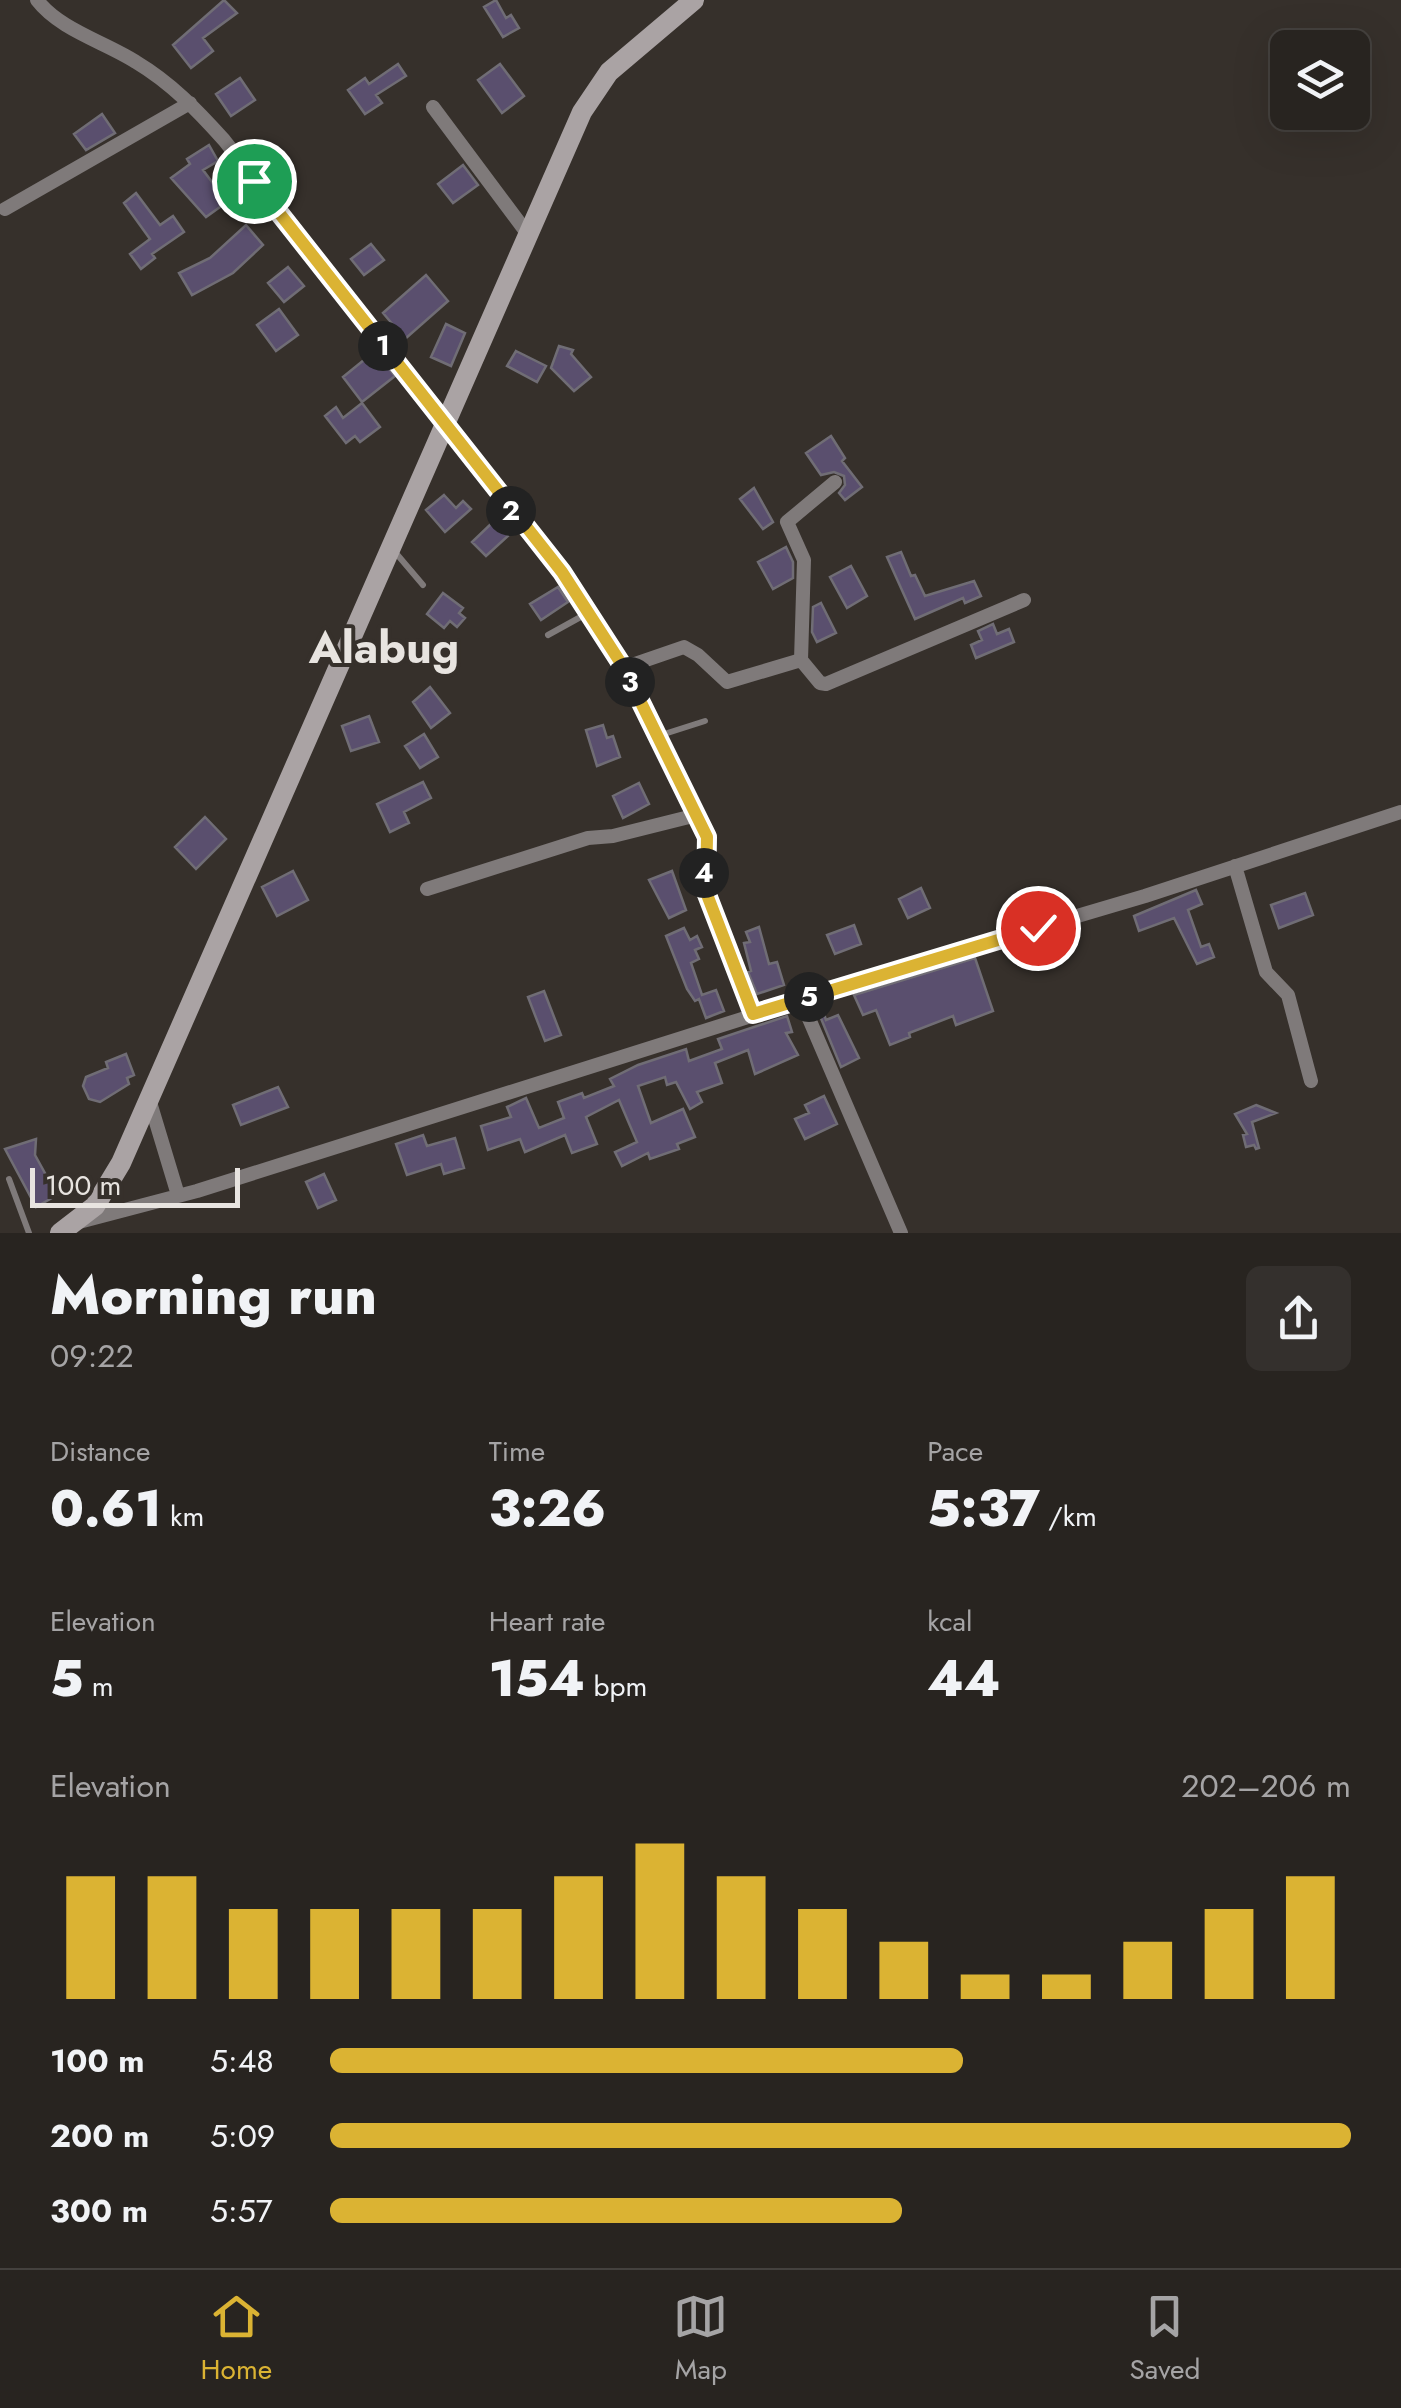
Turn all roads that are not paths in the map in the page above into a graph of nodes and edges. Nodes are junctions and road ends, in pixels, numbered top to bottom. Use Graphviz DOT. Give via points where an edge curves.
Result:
graph roads {
  1 [pos="37,0"];
  2 [pos="694,0"];
  3 [pos="190,102"];
  4 [pos="433,108"];
  5 [pos="5,209"];
  6 [pos="527,233"];
  7 [pos="443,424"];
  8 [pos="835,482"];
  9 [pos="390,546"];
  10 [pos="423,586"];
  11 [pos="1024,600"];
  12 [pos="589,612"];
  13 [pos="548,635"];
  14 [pos="801,660"];
  15 [pos="624,668"];
  16 [pos="705,722"];
  17 [pos="656,737"];
  18 [pos="1401,812"];
  19 [pos="697,815"];
  20 [pos="1235,866"];
  21 [pos="427,889"];
  22 [pos="801,1000"];
  23 [pos="753,1014"];
  24 [pos="1311,1081"];
  25 [pos="149,1099"];
  26 [pos="9,1179"];
  27 [pos="178,1196"];
  28 [pos="67,1230"];
  29 [pos="29,1233"];
  30 [pos="901,1233"];
  1 -- 3 [label="street"];
  2 -- 6 [label="main road" via="592,94"];
  3 -- 5 [label="street"];
  3 -- 7 [label="street"];
  4 -- 6 [label="street"];
  6 -- 7 [label="main road"];
  7 -- 9 [label="main road"];
  7 -- 12 [label="street"];
  8 -- 14 [label="street" via="788,522 804,560"];
  9 -- 10 [label="lane"];
  9 -- 25 [label="main road"];
  11 -- 14 [label="street" via="826,684"];
  12 -- 13 [label="lane"];
  12 -- 15 [label="street"];
  14 -- 15 [label="street" via="734,682 684,647"];
  15 -- 17 [label="street"];
  16 -- 17 [label="lane"];
  17 -- 19 [label="street"];
  18 -- 20 [label="street"];
  19 -- 21 [label="street" via="588,838"];
  19 -- 23 [label="street" via="707,837 706,892"];
  20 -- 22 [label="street"];
  20 -- 24 [label="street" via="1266,972 1288,994"];
  22 -- 23 [label="street"];
  22 -- 30 [label="street"];
  23 -- 27 [label="street"];
  25 -- 27 [label="street"];
  25 -- 28 [label="main road" via="107,1189"];
  26 -- 29 [label="lane"];
  27 -- 28 [label="street"];
}
